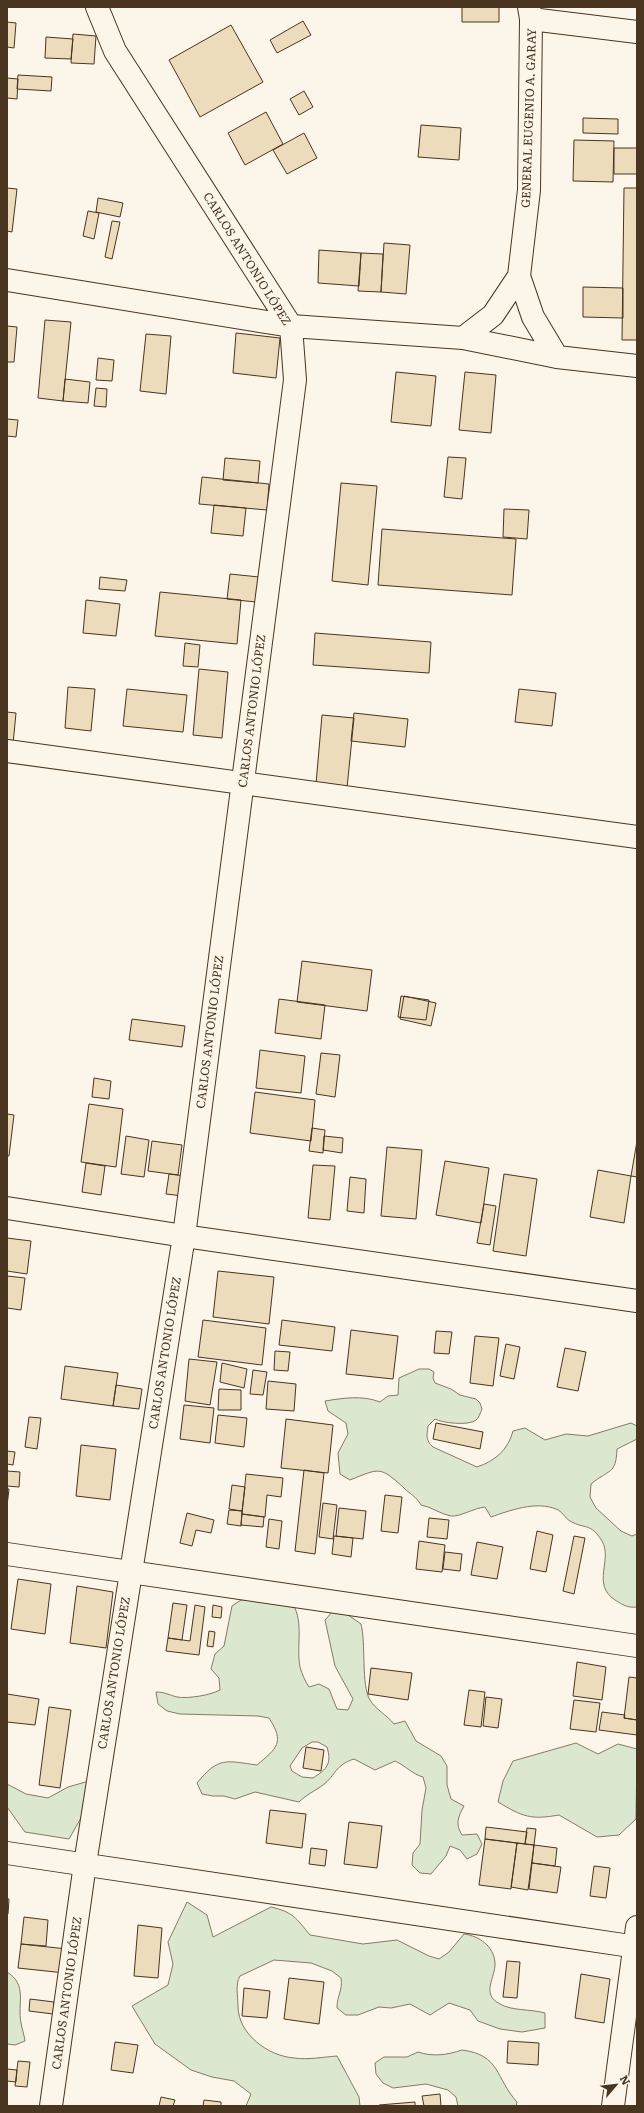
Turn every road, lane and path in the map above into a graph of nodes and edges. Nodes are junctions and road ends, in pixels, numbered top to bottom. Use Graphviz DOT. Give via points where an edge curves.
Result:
graph roads {
  1 [pos="97,7"];
  2 [pos="530,13"];
  3 [pos="637,32"];
  4 [pos="519,276"];
  5 [pos="7,280"];
  6 [pos="291,326"];
  7 [pos="463,338"];
  8 [pos="557,357"];
  9 [pos="637,366"];
  10 [pos="7,751"];
  11 [pos="243,783"];
  12 [pos="637,837"];
  13 [pos="7,1208"];
  14 [pos="184,1236"];
  15 [pos="637,1301"];
  16 [pos="7,1554"];
  17 [pos="130,1571"];
  18 [pos="637,1646"];
  19 [pos="7,1853"];
  20 [pos="85,1864"];
  21 [pos="636,1940"];
  22 [pos="51,2106"];
  23 [pos="613,2106"];
  1 -- 6 [label="street, CARLOS ANTONIO LÓPEZ" via="115,50"];
  2 -- 3 [label="street"];
  2 -- 4 [label="street, GENERAL EUGENIO A. GARAY" via="529,190"];
  4 -- 7 [label="street, GENERAL EUGENIO A. GARAY" via="493,315"];
  4 -- 8 [label="street, GENERAL EUGENIO A. GARAY" via="533,317"];
  5 -- 6 [label="street"];
  6 -- 7 [label="street"];
  6 -- 11 [label="street, CARLOS ANTONIO LÓPEZ" via="295,380"];
  7 -- 8 [label="street"];
  8 -- 9 [label="street"];
  10 -- 11 [label="street"];
  11 -- 12 [label="street"];
  11 -- 14 [label="street, CARLOS ANTONIO LÓPEZ"];
  13 -- 14 [label="street"];
  14 -- 15 [label="street"];
  14 -- 17 [label="street, CARLOS ANTONIO LÓPEZ"];
  16 -- 17 [label="street"];
  17 -- 18 [label="street"];
  17 -- 20 [label="street, CARLOS ANTONIO LÓPEZ"];
  19 -- 20 [label="street"];
  20 -- 21 [label="street"];
  20 -- 22 [label="street, CARLOS ANTONIO LÓPEZ"];
  21 -- 23 [label="street"];
}
